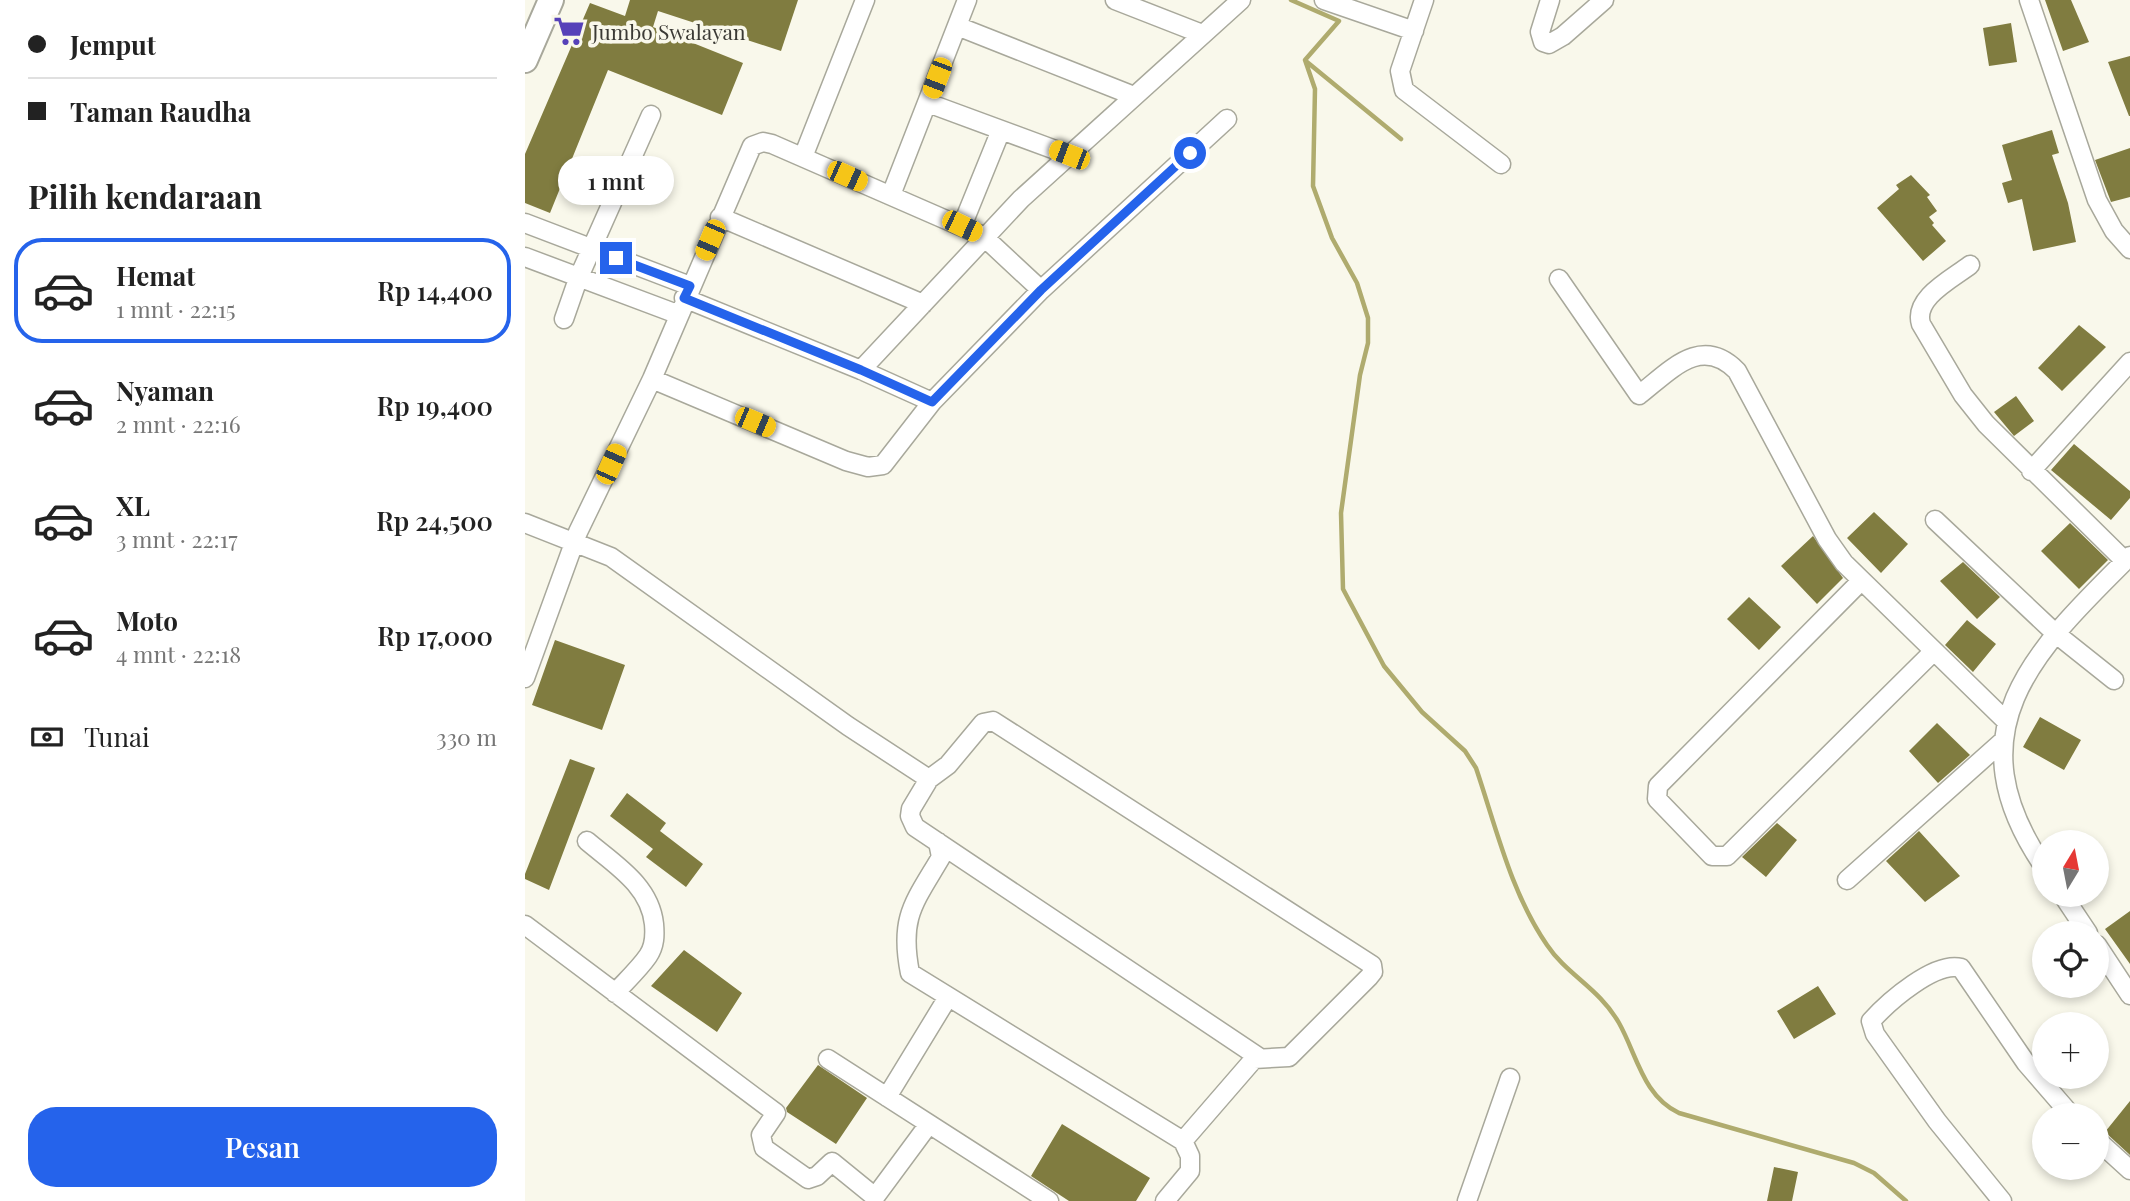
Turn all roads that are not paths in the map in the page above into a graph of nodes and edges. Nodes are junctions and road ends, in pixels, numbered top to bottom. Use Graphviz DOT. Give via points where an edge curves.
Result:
graph roads {
  1 [pos="551,0"];
  2 [pos="865,0"];
  3 [pos="967,0"];
  4 [pos="1115,0"];
  5 [pos="1241,0"];
  6 [pos="1324,0"];
  7 [pos="1424,0"];
  8 [pos="1550,0"];
  9 [pos="1604,0"];
  10 [pos="2029,0"];
  11 [pos="957,26"];
  12 [pos="1414,31"];
  13 [pos="1202,34"];
  14 [pos="525,60"];
  15 [pos="1134,96"];
  16 [pos="928,103"];
  17 [pos="651,115"];
  18 [pos="1227,118"];
  19 [pos="1001,130"];
  20 [pos="1069,155"];
  21 [pos="803,157"];
  22 [pos="1501,164"];
  23 [pos="891,195"];
  24 [pos="720,217"];
  25 [pos="525,223"];
  26 [pos="962,226"];
  27 [pos="983,236"];
  28 [pos="2130,247"];
  29 [pos="591,249"];
  30 [pos="525,257"];
  31 [pos="1970,265"];
  32 [pos="578,279"];
  33 [pos="1559,279"];
  34 [pos="1041,290"];
  35 [pos="684,299"];
  36 [pos="923,304"];
  37 [pos="564,319"];
  38 [pos="2130,362"];
  39 [pos="861,370"];
  40 [pos="652,379"];
  41 [pos="932,402"];
  42 [pos="2031,471"];
  43 [pos="1935,520"];
  44 [pos="525,523"];
  45 [pos="574,542"];
  46 [pos="2127,559"];
  47 [pos="1861,581"];
  48 [pos="2055,633"];
  49 [pos="530,644"];
  50 [pos="1933,652"];
  51 [pos="525,678"];
  52 [pos="2114,680"];
  53 [pos="2006,721"];
  54 [pos="2004,740"];
  55 [pos="929,779"];
  56 [pos="587,841"];
  57 [pos="938,842"];
  58 [pos="2032,848"];
  59 [pos="1847,880"];
  60 [pos="525,925"];
  61 [pos="2109,963"];
  62 [pos="615,993"];
  63 [pos="2130,995"];
  64 [pos="948,997"];
  65 [pos="1261,1058"];
  66 [pos="828,1059"];
  67 [pos="1510,1078"];
  68 [pos="887,1097"];
  69 [pos="2061,1103"];
  70 [pos="929,1124"];
  71 [pos="1183,1140"];
  72 [pos="2109,1151"];
  73 [pos="2130,1170"];
  74 [pos="1048,1201"];
  75 [pos="1165,1201"];
  76 [pos="1467,1201"];
  77 [pos="2002,1201"];
  1 -- 14 [label="main road"];
  2 -- 21 [label="street"];
  3 -- 11 [label="street"];
  4 -- 13 [label="street"];
  5 -- 13 [label="street"];
  6 -- 12 [label="street"];
  7 -- 12 [label="street"];
  8 -- 9 [label="street" via="1540,33 1543,43 1549,44"];
  10 -- 28 [label="street" via="2098,200 2114,231"];
  11 -- 15 [label="street"];
  11 -- 16 [label="street"];
  12 -- 22 [label="street" via="1400,71 1404,90"];
  13 -- 15 [label="street"];
  15 -- 20 [label="street"];
  16 -- 19 [label="street"];
  16 -- 23 [label="street"];
  17 -- 29 [label="street"];
  18 -- 34 [label="street"];
  19 -- 20 [label="street"];
  19 -- 26 [label="street"];
  20 -- 27 [label="street"];
  21 -- 23 [label="street"];
  21 -- 24 [label="street" via="763,142 752,146"];
  23 -- 26 [label="street"];
  24 -- 35 [label="street"];
  24 -- 36 [label="street"];
  25 -- 29 [label="street"];
  26 -- 27 [label="street"];
  27 -- 34 [label="street"];
  27 -- 36 [label="street"];
  29 -- 32 [label="street"];
  29 -- 35 [label="street"];
  30 -- 32 [label="street"];
  31 -- 42 [label="street" via="1925,300 1918,317 1963,395"];
  32 -- 35 [label="street"];
  32 -- 37 [label="street"];
  33 -- 47 [label="street" via="1639,396 1697,355 1727,360 1787,459 1827,539"];
  34 -- 41 [label="street"];
  35 -- 39 [label="street"];
  35 -- 40 [label="street"];
  36 -- 39 [label="street"];
  38 -- 42 [label="street"];
  39 -- 41 [label="street"];
  40 -- 41 [label="street" via="868,467 889,460"];
  40 -- 45 [label="street"];
  42 -- 46 [label="street"];
  43 -- 48 [label="street"];
  44 -- 45 [label="street"];
  45 -- 49 [label="street"];
  45 -- 55 [label="street" via="611,557"];
  46 -- 48 [label="street"];
  47 -- 50 [label="street"];
  47 -- 50 [label="street" via="1658,786 1657,799 1712,856 1727,856"];
  48 -- 52 [label="street"];
  48 -- 53 [label="street" via="2015,695"];
  49 -- 51 [label="street"];
  50 -- 53 [label="street"];
  53 -- 54 [label="street"];
  54 -- 58 [label="street" via="2009,794"];
  54 -- 59 [label="street"];
  55 -- 57 [label="street" via="910,816 915,827"];
  55 -- 65 [label="street" via="949,765 983,723 993,722 1372,965 1369,977 1289,1057"];
  56 -- 62 [label="street" via="634,881 649,898 653,912 655,935 650,954"];
  57 -- 64 [label="street" via="941,857 910,909 904,944 910,973"];
  57 -- 65 [label="street"];
  60 -- 62 [label="street"];
  61 -- 63 [label="street"];
  62 -- 70 [label="street" via="776,1113 761,1135 764,1147 808,1178 832,1162 875,1197"];
  64 -- 68 [label="street"];
  64 -- 71 [label="street"];
  65 -- 71 [label="street" via="1255,1059"];
  66 -- 68 [label="street"];
  67 -- 76 [label="street"];
  68 -- 70 [label="street"];
  69 -- 77 [label="street" via="2026,1063 1961,968 1951,965 1933,971 1879,1012 1871,1027 1937,1121"];
  70 -- 74 [label="street"];
  71 -- 75 [label="street" via="1190,1171"];
  72 -- 73 [label="street"];
}
